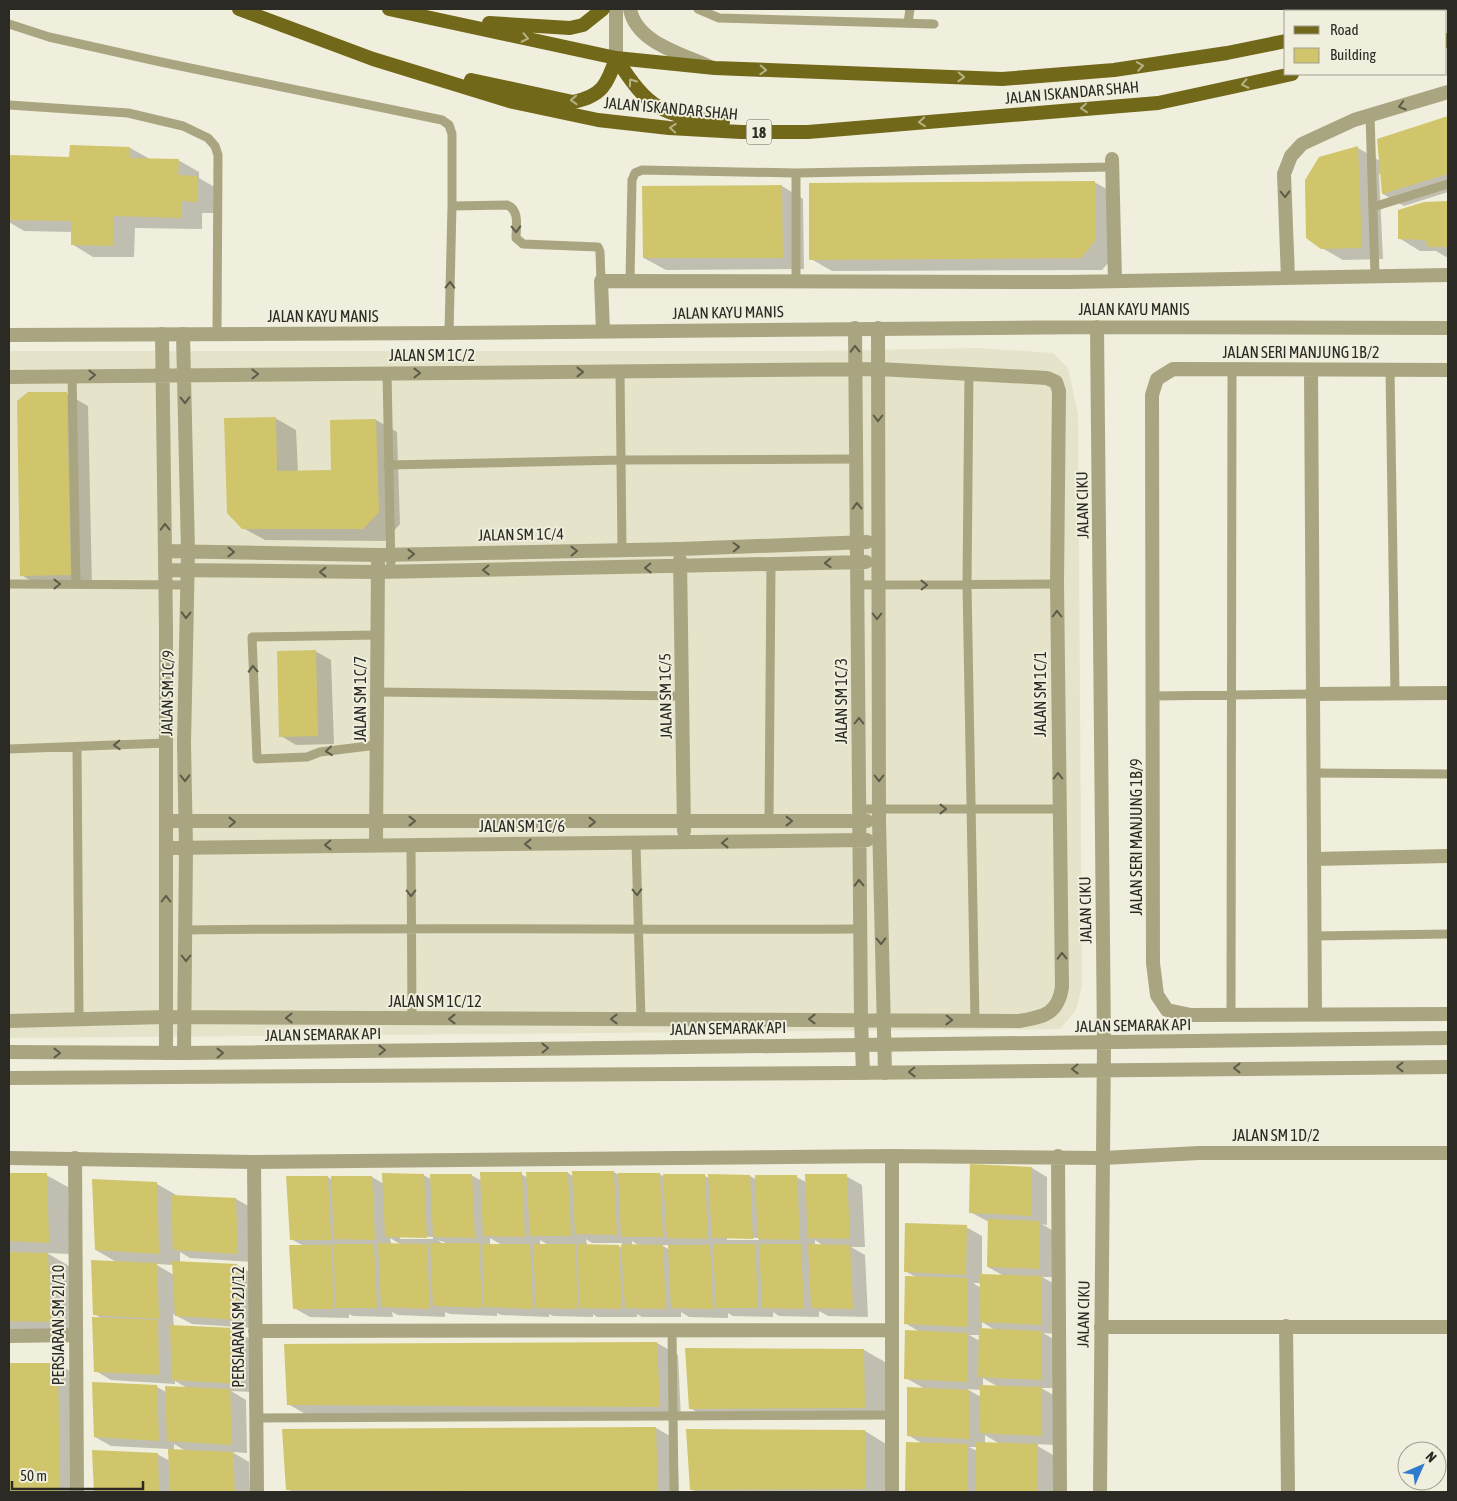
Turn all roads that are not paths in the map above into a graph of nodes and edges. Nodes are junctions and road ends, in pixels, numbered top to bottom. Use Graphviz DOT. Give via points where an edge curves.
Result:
graph roads {
  1 [pos="239,9"];
  2 [pos="389,9"];
  3 [pos="603,9"];
  4 [pos="616,9"];
  5 [pos="630,9"];
  6 [pos="698,9"];
  7 [pos="910,9"];
  8 [pos="443,21"];
  9 [pos="908,23"];
  10 [pos="9,24"];
  11 [pos="934,24"];
  12 [pos="1284,41"];
  13 [pos="616,58"];
  14 [pos="373,59"];
  15 [pos="715,68"];
  16 [pos="1287,75"];
  17 [pos="1448,92"];
  18 [pos="9,105"];
  19 [pos="1370,115"];
  20 [pos="808,132"];
  21 [pos="1112,163"];
  22 [pos="796,172"];
  23 [pos="1448,184"];
  24 [pos="452,206"];
  25 [pos="1373,207"];
  26 [pos="1448,275"];
  27 [pos="1375,276"];
  28 [pos="1288,278"];
  29 [pos="630,280"];
  30 [pos="601,281"];
  31 [pos="1115,281"];
  32 [pos="796,282"];
  33 [pos="1097,326"];
  34 [pos="855,328"];
  35 [pos="878,328"];
  36 [pos="1448,328"];
  37 [pos="603,331"];
  38 [pos="449,333"];
  39 [pos="9,334"];
  40 [pos="162,334"];
  41 [pos="183,334"];
  42 [pos="217,334"];
  43 [pos="878,370"];
  44 [pos="1232,370"];
  45 [pos="1311,370"];
  46 [pos="1390,370"];
  47 [pos="1448,370"];
  48 [pos="856,371"];
  49 [pos="620,372"];
  50 [pos="388,373"];
  51 [pos="969,373"];
  52 [pos="163,374"];
  53 [pos="184,374"];
  54 [pos="72,375"];
  55 [pos="9,376"];
  56 [pos="1157,379"];
  57 [pos="857,459"];
  58 [pos="621,460"];
  59 [pos="388,465"];
  60 [pos="877,542"];
  61 [pos="858,543"];
  62 [pos="680,549"];
  63 [pos="622,550"];
  64 [pos="165,551"];
  65 [pos="188,551"];
  66 [pos="384,555"];
  67 [pos="858,562"];
  68 [pos="877,562"];
  69 [pos="771,564"];
  70 [pos="680,567"];
  71 [pos="384,572"];
  72 [pos="166,577"];
  73 [pos="187,578"];
  74 [pos="9,584"];
  75 [pos="76,584"];
  76 [pos="1057,584"];
  77 [pos="858,585"];
  78 [pos="967,585"];
  79 [pos="877,586"];
  80 [pos="377,635"];
  81 [pos="377,692"];
  82 [pos="1395,693"];
  83 [pos="1448,693"];
  84 [pos="1313,694"];
  85 [pos="1231,695"];
  86 [pos="682,696"];
  87 [pos="1153,696"];
  88 [pos="166,743"];
  89 [pos="377,745"];
  90 [pos="77,746"];
  91 [pos="9,749"];
  92 [pos="1313,773"];
  93 [pos="1448,774"];
  94 [pos="970,809"];
  95 [pos="1059,809"];
  96 [pos="859,815"];
  97 [pos="879,815"];
  98 [pos="377,820"];
  99 [pos="166,822"];
  100 [pos="186,822"];
  101 [pos="684,822"];
  102 [pos="769,822"];
  103 [pos="859,840"];
  104 [pos="879,840"];
  105 [pos="684,843"];
  106 [pos="376,844"];
  107 [pos="411,844"];
  108 [pos="636,844"];
  109 [pos="166,848"];
  110 [pos="186,848"];
  111 [pos="1448,856"];
  112 [pos="1314,859"];
  113 [pos="411,927"];
  114 [pos="860,929"];
  115 [pos="186,930"];
  116 [pos="638,930"];
  117 [pos="1448,934"];
  118 [pos="1314,936"];
  119 [pos="1448,1014"];
  120 [pos="1231,1015"];
  121 [pos="1315,1015"];
  122 [pos="166,1017"];
  123 [pos="186,1018"];
  124 [pos="412,1018"];
  125 [pos="79,1019"];
  126 [pos="641,1019"];
  127 [pos="861,1020"];
  128 [pos="883,1020"];
  129 [pos="9,1021"];
  130 [pos="975,1021"];
  131 [pos="1448,1038"];
  132 [pos="1104,1043"];
  133 [pos="861,1044"];
  134 [pos="885,1044"];
  135 [pos="9,1052"];
  136 [pos="166,1053"];
  137 [pos="184,1053"];
  138 [pos="1448,1066"];
  139 [pos="1104,1069"];
  140 [pos="863,1073"];
  141 [pos="885,1073"];
  142 [pos="9,1078"];
  143 [pos="1448,1153"];
  144 [pos="892,1156"];
  145 [pos="1058,1156"];
  146 [pos="9,1158"];
  147 [pos="75,1158"];
  148 [pos="1103,1158"];
  149 [pos="254,1162"];
  150 [pos="1286,1326"];
  151 [pos="1100,1327"];
  152 [pos="1448,1327"];
  153 [pos="672,1330"];
  154 [pos="892,1330"];
  155 [pos="255,1331"];
  156 [pos="76,1335"];
  157 [pos="9,1336"];
  158 [pos="892,1415"];
  159 [pos="673,1416"];
  160 [pos="256,1418"];
  161 [pos="77,1492"];
  162 [pos="256,1492"];
  163 [pos="674,1492"];
  164 [pos="892,1492"];
  165 [pos="1060,1492"];
  166 [pos="1100,1492"];
  167 [pos="1288,1492"];
  1 -- 14 [label="main road, JALAN ISKANDAR SHAH / 18"];
  2 -- 8 [label="main road, JALAN ISKANDAR SHAH"];
  3 -- 8 [label="main road" via="583,25 570,28"];
  4 -- 13 [label="street"];
  5 -- 15 [label="street" via="631,18 650,40"];
  6 -- 9 [label="lane" via="719,18"];
  7 -- 9 [label="lane"];
  8 -- 13 [label="main road, JALAN ISKANDAR SHAH, one-way"];
  9 -- 11 [label="lane"];
  10 -- 24 [label="lane" via="49,37 161,62 442,120 449,125 452,134"];
  15 -- 12 [label="main road, JALAN ISKANDAR SHAH, one-way" via="1002,79 1114,70"];
  13 -- 14 [label="main road, one-way" via="608,82 589,98 573,102"];
  13 -- 15 [label="main road, JALAN ISKANDAR SHAH"];
  20 -- 13 [label="main road, one-way" via="706,120 662,110 635,87"];
  20 -- 14 [label="main road, JALAN ISKANDAR SHAH / 18, one-way" via="741,132 598,120 513,102"];
  16 -- 20 [label="main road, JALAN ISKANDAR SHAH / 18, one-way" via="1158,103"];
  17 -- 19 [label="street, one-way"];
  18 -- 42 [label="lane" via="128,113 183,126 208,138 218,155"];
  19 -- 25 [label="lane"];
  19 -- 28 [label="street, one-way" via="1302,144 1291,156 1284,174"];
  21 -- 22 [label="lane"];
  21 -- 31 [label="street"];
  22 -- 29 [label="lane" via="642,170 635,173 632,180"];
  22 -- 32 [label="lane"];
  23 -- 25 [label="lane"];
  24 -- 30 [label="lane, one-way" via="512,207 516,211 516,238 523,244 598,247"];
  38 -- 24 [label="lane, one-way"];
  25 -- 27 [label="lane"];
  26 -- 27 [label="street"];
  27 -- 28 [label="street"];
  28 -- 31 [label="street"];
  29 -- 30 [label="street"];
  29 -- 32 [label="street"];
  30 -- 37 [label="street"];
  31 -- 32 [label="street"];
  33 -- 35 [label="street, JALAN KAYU MANIS"];
  33 -- 36 [label="street, JALAN KAYU MANIS"];
  33 -- 132 [label="street, JALAN CIKU"];
  34 -- 35 [label="street, JALAN KAYU MANIS"];
  34 -- 37 [label="street, JALAN KAYU MANIS"];
  48 -- 34 [label="street, JALAN SM 1C/3, one-way"];
  35 -- 43 [label="street"];
  37 -- 38 [label="street, JALAN KAYU MANIS"];
  38 -- 42 [label="street, JALAN KAYU MANIS"];
  39 -- 40 [label="street, JALAN KAYU MANIS"];
  40 -- 41 [label="street, JALAN KAYU MANIS"];
  40 -- 52 [label="street, JALAN SM 1C/9"];
  41 -- 42 [label="street, JALAN KAYU MANIS"];
  41 -- 53 [label="street, JALAN SM 1C/9"];
  43 -- 48 [label="street, JALAN SM 1C/1"];
  43 -- 51 [label="street, JALAN SM 1C/1"];
  43 -- 60 [label="street, one-way"];
  44 -- 45 [label="street, JALAN SERI MANJUNG 1B/2"];
  44 -- 56 [label="street, JALAN SERI MANJUNG 1B/2" via="1173,369"];
  44 -- 85 [label="lane"];
  45 -- 46 [label="street, JALAN SERI MANJUNG 1B/2"];
  45 -- 84 [label="street"];
  46 -- 47 [label="street, JALAN SERI MANJUNG 1B/2"];
  46 -- 82 [label="lane"];
  48 -- 49 [label="street, JALAN SM 1C/2"];
  48 -- 57 [label="street, JALAN SM 1C/3"];
  50 -- 49 [label="street, JALAN SM 1C/2, one-way"];
  49 -- 58 [label="lane"];
  53 -- 50 [label="street, JALAN SM 1C/2, one-way"];
  50 -- 59 [label="lane"];
  51 -- 76 [label="street, JALAN SM 1C/1" via="1047,378 1056,382 1059,390"];
  51 -- 78 [label="lane"];
  52 -- 53 [label="street, JALAN SM 1C/2"];
  54 -- 52 [label="street, JALAN SM 1C/2, one-way"];
  64 -- 52 [label="street, JALAN SM 1C/9, one-way"];
  53 -- 65 [label="street, JALAN SM 1C/9, one-way"];
  54 -- 55 [label="street, JALAN SM 1C/2"];
  54 -- 75 [label="lane"];
  56 -- 87 [label="street, JALAN SERI MANJUNG 1B/9" via="1152,395"];
  57 -- 58 [label="lane"];
  61 -- 57 [label="street, JALAN SM 1C/3, one-way"];
  58 -- 59 [label="lane"];
  58 -- 63 [label="lane"];
  59 -- 66 [label="lane"];
  60 -- 61 [label="street, JALAN SM 1C/4"];
  60 -- 68 [label="street"];
  62 -- 61 [label="street, JALAN SM 1C/4, one-way"];
  61 -- 67 [label="street, JALAN SM 1C/3"];
  62 -- 63 [label="street, JALAN SM 1C/4"];
  62 -- 70 [label="street, JALAN SM 1C/5"];
  66 -- 63 [label="street, JALAN SM 1C/4, one-way"];
  64 -- 65 [label="street, JALAN SM 1C/4"];
  64 -- 72 [label="street, JALAN SM 1C/9"];
  65 -- 66 [label="street, JALAN SM 1C/4, one-way"];
  65 -- 73 [label="street, JALAN SM 1C/9"];
  66 -- 71 [label="street, JALAN SM 1C/7"];
  67 -- 68 [label="street"];
  67 -- 69 [label="street, one-way"];
  67 -- 77 [label="street, JALAN SM 1C/3"];
  68 -- 79 [label="street"];
  69 -- 70 [label="street"];
  69 -- 102 [label="lane"];
  70 -- 71 [label="street, one-way"];
  70 -- 86 [label="street, JALAN SM 1C/5"];
  71 -- 73 [label="street, one-way"];
  71 -- 80 [label="street, JALAN SM 1C/7"];
  72 -- 73 [label="street"];
  72 -- 75 [label="lane"];
  72 -- 88 [label="street, JALAN SM 1C/9"];
  73 -- 100 [label="street, JALAN SM 1C/9, one-way"];
  74 -- 75 [label="lane, one-way"];
  76 -- 78 [label="lane"];
  95 -- 76 [label="street, JALAN SM 1C/1, one-way"];
  77 -- 79 [label="lane"];
  96 -- 77 [label="street, JALAN SM 1C/3, one-way"];
  79 -- 78 [label="lane, one-way"];
  78 -- 94 [label="lane"];
  79 -- 97 [label="street, one-way"];
  80 -- 81 [label="street, JALAN SM 1C/7"];
  89 -- 80 [label="lane, one-way" via="320,752 307,758 257,759 252,637"];
  81 -- 86 [label="lane"];
  81 -- 89 [label="street, JALAN SM 1C/7"];
  82 -- 83 [label="street"];
  82 -- 84 [label="street"];
  84 -- 85 [label="lane"];
  84 -- 92 [label="street"];
  85 -- 87 [label="lane"];
  85 -- 120 [label="lane"];
  86 -- 101 [label="street, JALAN SM 1C/5"];
  87 -- 120 [label="street, JALAN SERI MANJUNG 1B/9" via="1153,963 1157,995 1167,1010 1191,1016"];
  88 -- 90 [label="lane, one-way"];
  88 -- 99 [label="street, JALAN SM 1C/9"];
  89 -- 98 [label="street, JALAN SM 1C/7"];
  90 -- 91 [label="lane"];
  90 -- 125 [label="lane"];
  92 -- 93 [label="lane"];
  92 -- 112 [label="street"];
  94 -- 95 [label="lane"];
  97 -- 94 [label="lane, one-way"];
  94 -- 130 [label="lane"];
  130 -- 95 [label="street, JALAN SM 1C/1, one-way" via="1040,1018 1052,1011 1060,1000"];
  96 -- 97 [label="street, JALAN SM 1C/6"];
  102 -- 96 [label="street, JALAN SM 1C/6, one-way"];
  96 -- 103 [label="street, JALAN SM 1C/3"];
  97 -- 104 [label="street"];
  100 -- 98 [label="street, JALAN SM 1C/6, one-way"];
  98 -- 101 [label="street, JALAN SM 1C/6, one-way"];
  98 -- 106 [label="street, JALAN SM 1C/7"];
  99 -- 100 [label="street, JALAN SM 1C/6"];
  99 -- 109 [label="street, JALAN SM 1C/9"];
  100 -- 110 [label="street, JALAN SM 1C/9"];
  101 -- 102 [label="street, JALAN SM 1C/6"];
  101 -- 105 [label="street, JALAN SM 1C/5"];
  103 -- 104 [label="street, JALAN SM 1C/6"];
  103 -- 105 [label="street, JALAN SM 1C/6, one-way"];
  114 -- 103 [label="street, JALAN SM 1C/3, one-way"];
  104 -- 128 [label="street, one-way"];
  105 -- 108 [label="street, JALAN SM 1C/6"];
  106 -- 107 [label="street, JALAN SM 1C/6"];
  106 -- 110 [label="street, JALAN SM 1C/6, one-way"];
  108 -- 107 [label="street, JALAN SM 1C/6, one-way"];
  107 -- 113 [label="lane, one-way"];
  108 -- 116 [label="lane, one-way"];
  109 -- 110 [label="street, JALAN SM 1C/6"];
  122 -- 109 [label="street, JALAN SM 1C/9, one-way"];
  110 -- 115 [label="street, JALAN SM 1C/9"];
  111 -- 112 [label="street"];
  112 -- 118 [label="street"];
  113 -- 115 [label="lane"];
  113 -- 116 [label="lane"];
  113 -- 124 [label="lane"];
  114 -- 116 [label="lane"];
  114 -- 127 [label="street, JALAN SM 1C/3"];
  115 -- 123 [label="street, JALAN SM 1C/9, one-way"];
  116 -- 126 [label="lane"];
  117 -- 118 [label="lane"];
  118 -- 121 [label="street"];
  119 -- 121 [label="street, JALAN SERI MANJUNG 1B/9"];
  120 -- 121 [label="street, JALAN SERI MANJUNG 1B/9"];
  122 -- 123 [label="street, JALAN SM 1C/12"];
  122 -- 125 [label="street, JALAN SM 1C/12"];
  122 -- 136 [label="street, JALAN SM 1C/9"];
  124 -- 123 [label="street, JALAN SM 1C/12, one-way"];
  123 -- 137 [label="street, JALAN SM 1C/9"];
  126 -- 124 [label="street, JALAN SM 1C/12, one-way"];
  125 -- 129 [label="street, JALAN SM 1C/12"];
  127 -- 126 [label="street, JALAN SM 1C/12, one-way"];
  127 -- 128 [label="street, JALAN SM 1C/1"];
  127 -- 133 [label="street, JALAN SM 1C/3"];
  128 -- 130 [label="street, JALAN SM 1C/1, one-way"];
  128 -- 134 [label="street"];
  131 -- 132 [label="street, JALAN SEMARAK API"];
  132 -- 134 [label="street, JALAN SEMARAK API"];
  132 -- 139 [label="street, JALAN CIKU"];
  133 -- 134 [label="street, JALAN SEMARAK API"];
  137 -- 133 [label="street, JALAN SEMARAK API, one-way"];
  133 -- 140 [label="street, JALAN SM 1C/3"];
  134 -- 141 [label="street"];
  135 -- 136 [label="street, JALAN SEMARAK API, one-way"];
  136 -- 137 [label="street, JALAN SEMARAK API"];
  138 -- 139 [label="street, one-way"];
  139 -- 141 [label="street, one-way"];
  139 -- 148 [label="street, JALAN CIKU"];
  140 -- 141 [label="street"];
  140 -- 142 [label="street"];
  143 -- 148 [label="street, JALAN SM 1D/2" via="1199,1153"];
  144 -- 145 [label="street, JALAN SM 1D/2"];
  144 -- 149 [label="street, JALAN SM 1D/2"];
  144 -- 154 [label="street"];
  145 -- 148 [label="street, JALAN SM 1D/2"];
  145 -- 165 [label="street"];
  146 -- 147 [label="street, JALAN SM 1D/2"];
  147 -- 149 [label="street, JALAN SM 1D/2"];
  147 -- 156 [label="street, PERSIARAN SM 2I/10"];
  148 -- 151 [label="street, JALAN CIKU"];
  149 -- 155 [label="street, PERSIARAN SM 2J/12"];
  150 -- 151 [label="street"];
  150 -- 152 [label="street"];
  150 -- 167 [label="street"];
  151 -- 166 [label="street, JALAN CIKU"];
  153 -- 154 [label="street"];
  153 -- 155 [label="street"];
  153 -- 159 [label="lane"];
  154 -- 158 [label="street"];
  155 -- 160 [label="street, PERSIARAN SM 2J/12"];
  156 -- 157 [label="street"];
  156 -- 161 [label="street, PERSIARAN SM 2I/10"];
  158 -- 159 [label="lane"];
  158 -- 164 [label="street"];
  159 -- 160 [label="lane"];
  159 -- 163 [label="lane"];
  160 -- 162 [label="street, PERSIARAN SM 2J/12"];
}
